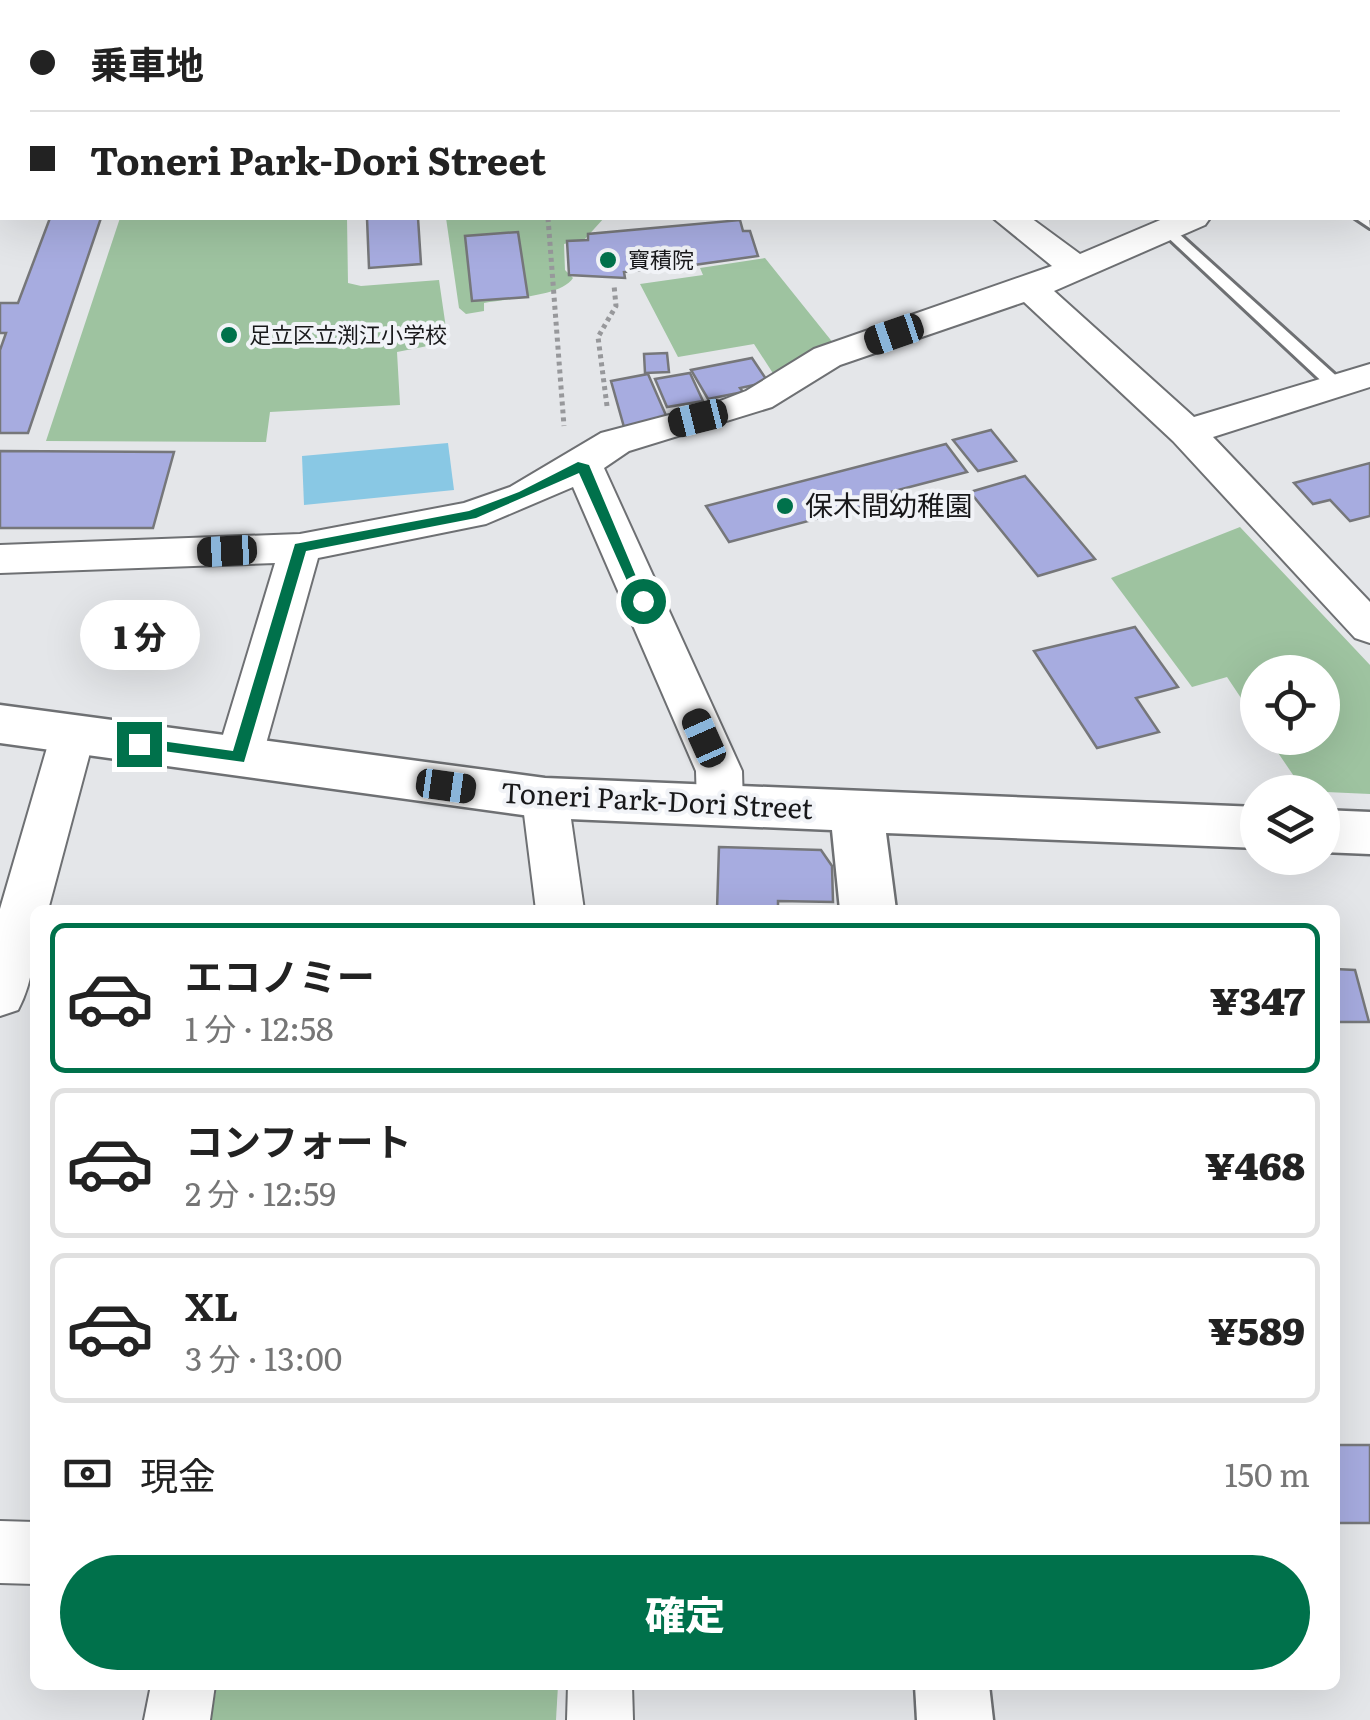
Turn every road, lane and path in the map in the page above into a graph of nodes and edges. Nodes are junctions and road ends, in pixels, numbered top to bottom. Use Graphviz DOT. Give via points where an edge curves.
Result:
graph roads {
  1 [pos="548,220"];
  2 [pos="1013,220"];
  3 [pos="1180,223"];
  4 [pos="1076,267"];
  5 [pos="614,285"];
  6 [pos="1030,288"];
  7 [pos="1354,380"];
  8 [pos="1187,432"];
  9 [pos="588,460"];
  10 [pos="300,548"];
  11 [pos="0,559"];
  12 [pos="1370,628"];
  13 [pos="0,724"];
  14 [pos="73,734"];
  15 [pos="239,758"];
  16 [pos="545,798"];
  17 [pos="720,804"];
  18 [pos="858,812"];
  19 [pos="1240,827"];
  20 [pos="1340,832"];
  21 [pos="1370,833"];
  22 [pos="31,905"];
  23 [pos="559,905"];
  24 [pos="867,905"];
  25 [pos="30,909"];
  26 [pos="15,970"];
  27 [pos="0,1552"];
  28 [pos="30,1553"];
  29 [pos="182,1690"];
  30 [pos="600,1690"];
  31 [pos="952,1690"];
  32 [pos="177,1720"];
  33 [pos="600,1720"];
  34 [pos="955,1720"];
  1 -- 9 [label="path"];
  2 -- 4 [label="street"];
  3 -- 4 [label="street"];
  3 -- 7 [label="lane"];
  4 -- 6 [label="street"];
  5 -- 9 [label="path" via="616,306 598,337"];
  6 -- 8 [label="street"];
  6 -- 9 [label="street" via="827,358 729,411"];
  7 -- 8 [label="street"];
  8 -- 12 [label="street"];
  9 -- 10 [label="street" via="472,515"];
  9 -- 17 [label="street" via="719,772"];
  10 -- 11 [label="street"];
  10 -- 15 [label="street"];
  13 -- 14 [label="street, Toneri Park-Dori Street"];
  14 -- 15 [label="street, Toneri Park-Dori Street"];
  14 -- 22 [label="street"];
  15 -- 16 [label="street, Toneri Park-Dori Street"];
  16 -- 17 [label="street, Toneri Park-Dori Street"];
  16 -- 23 [label="street"];
  17 -- 18 [label="street, Toneri Park-Dori Street"];
  18 -- 19 [label="street, Toneri Park-Dori Street"];
  18 -- 24 [label="street"];
  20 -- 21 [label="street"];
  25 -- 26 [label="street"];
  27 -- 28 [label="street"];
  29 -- 32 [label="street"];
  30 -- 33 [label="street"];
  31 -- 34 [label="street"];
}
